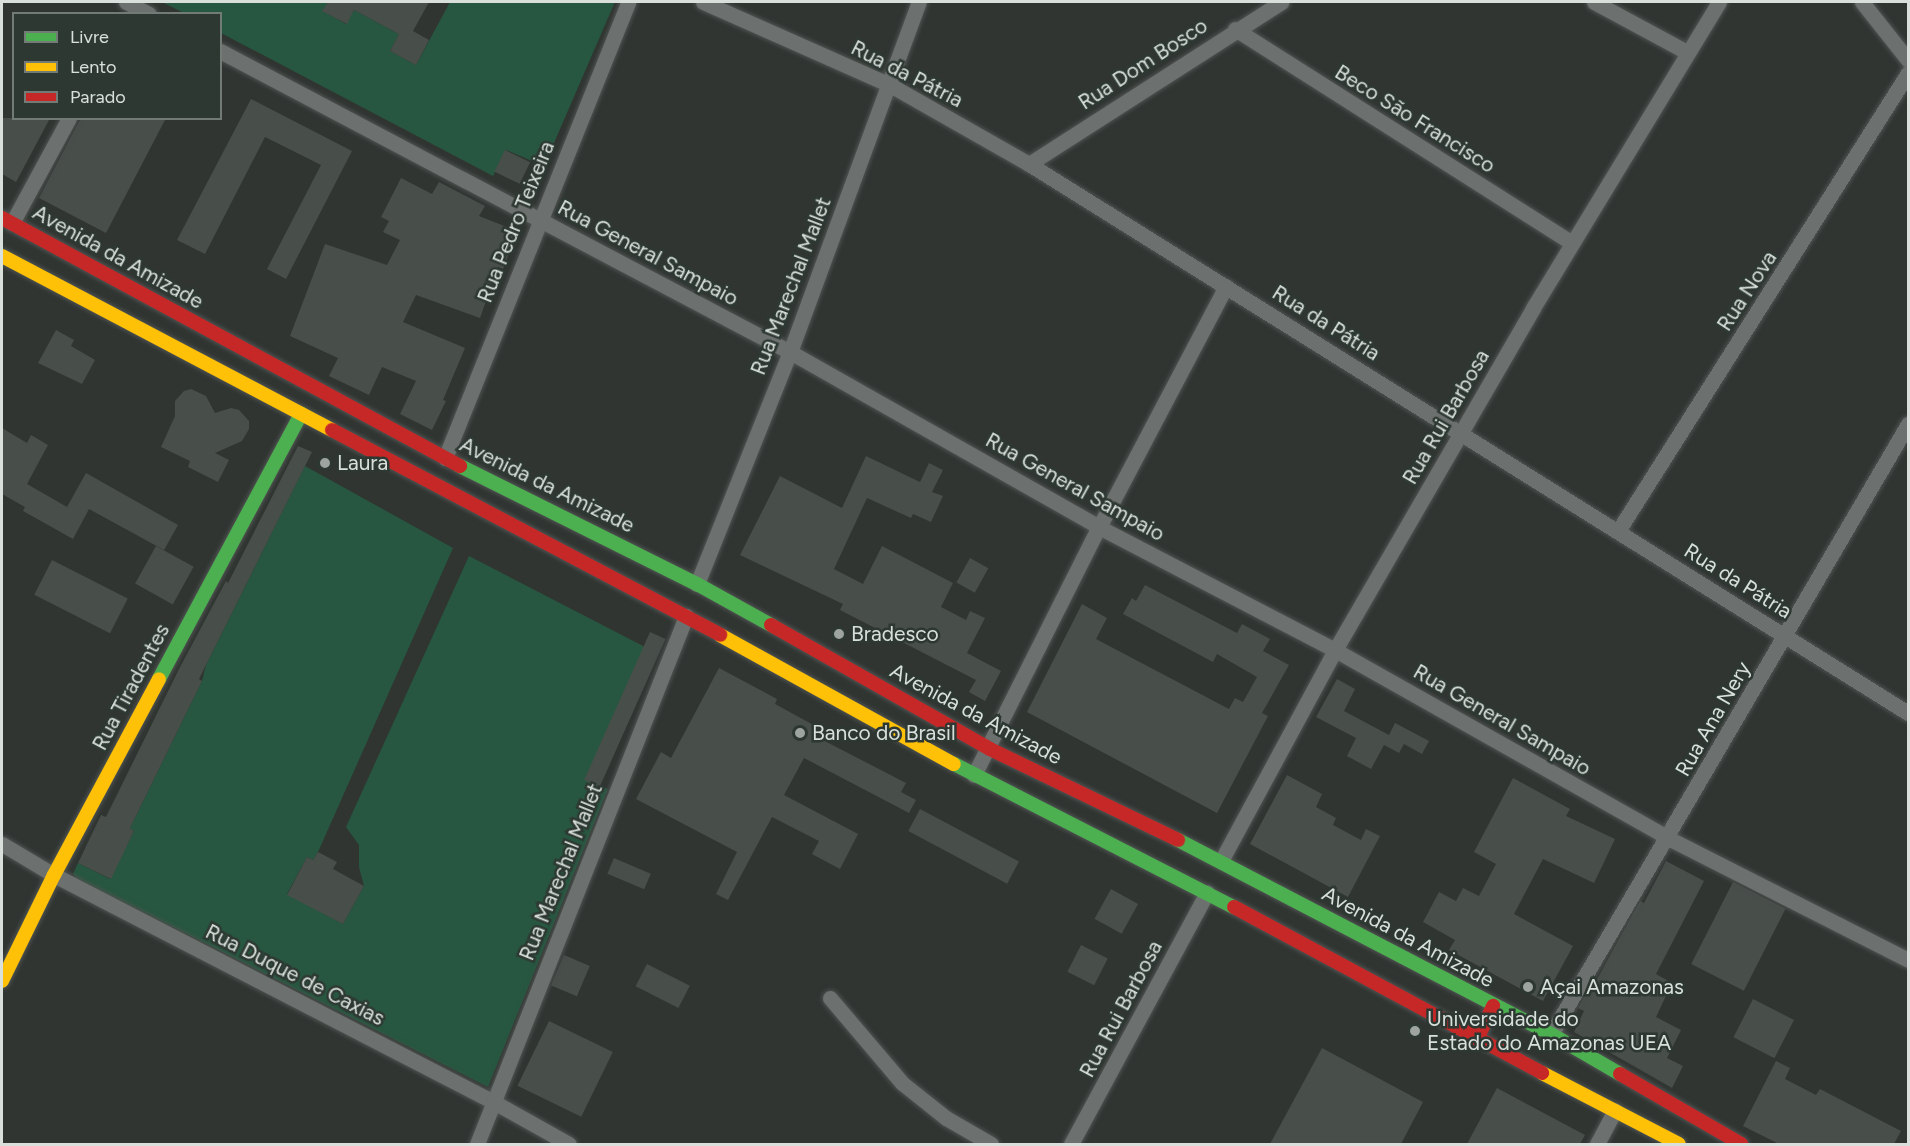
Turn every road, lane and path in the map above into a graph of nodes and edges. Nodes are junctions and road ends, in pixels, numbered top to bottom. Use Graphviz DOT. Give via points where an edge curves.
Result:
graph roads {
  1 [pos="628,2"];
  2 [pos="703,2"];
  3 [pos="919,2"];
  4 [pos="1281,2"];
  5 [pos="1594,2"];
  6 [pos="1719,2"];
  7 [pos="1862,2"];
  8 [pos="130,5"];
  9 [pos="145,12"];
  10 [pos="1235,29"];
  11 [pos="222,52"];
  12 [pos="1687,52"];
  13 [pos="1908,60"];
  14 [pos="1908,73"];
  15 [pos="890,85"];
  16 [pos="68,120"];
  17 [pos="1029,164"];
  18 [pos="7,220"];
  19 [pos="540,220"];
  20 [pos="1572,243"];
  21 [pos="2,256"];
  22 [pos="1226,286"];
  23 [pos="206,346"];
  24 [pos="790,352"];
  25 [pos="301,414"];
  26 [pos="1908,424"];
  27 [pos="1461,432"];
  28 [pos="445,458"];
  29 [pos="1099,526"];
  30 [pos="1618,531"];
  31 [pos="596,550"];
  32 [pos="697,584"];
  33 [pos="686,616"];
  34 [pos="1786,636"];
  35 [pos="1335,650"];
  36 [pos="851,688"];
  37 [pos="1908,713"];
  38 [pos="990,749"];
  39 [pos="974,775"];
  40 [pos="1668,838"];
  41 [pos="2,844"];
  42 [pos="1221,861"];
  43 [pos="54,875"];
  44 [pos="1207,892"];
  45 [pos="1908,960"];
  46 [pos="2,981"];
  47 [pos="830,998"];
  48 [pos="1493,1006"];
  49 [pos="1551,1034"];
  50 [pos="1477,1039"];
  51 [pos="492,1101"];
  52 [pos="1615,1110"];
  53 [pos="477,1144"];
  54 [pos="569,1144"];
  55 [pos="991,1144"];
  56 [pos="1071,1144"];
  57 [pos="1597,1144"];
  58 [pos="1679,1144"];
  59 [pos="1741,1144"];
  1 -- 19 [label="street, Rua Pedro Teixeira"];
  2 -- 15 [label="street, Rua da Pátria"];
  3 -- 15 [label="street, Rua Marechal Mallet"];
  4 -- 10 [label="street, Rua Dom Bosco"];
  5 -- 12 [label="street"];
  6 -- 12 [label="street, Rua Rui Barbosa"];
  7 -- 13 [label="street"];
  8 -- 9 [label="street"];
  10 -- 17 [label="street, Rua Dom Bosco"];
  10 -- 20 [label="street, Beco São Francisco"];
  11 -- 19 [label="street, Rua General Sampaio"];
  12 -- 20 [label="street, Rua Rui Barbosa"];
  14 -- 30 [label="street, Rua Nova"];
  15 -- 17 [label="street, Rua da Pátria"];
  15 -- 24 [label="street, Rua Marechal Mallet"];
  16 -- 18 [label="street"];
  17 -- 22 [label="street, Rua da Pátria"];
  18 -- 23 [label="main road, Avenida da Amizade"];
  19 -- 24 [label="street, Rua General Sampaio"];
  19 -- 28 [label="street, Rua Pedro Teixeira"];
  20 -- 27 [label="street, Rua Rui Barbosa"];
  21 -- 23 [label="main road, Avenida da Amizade"];
  22 -- 27 [label="street, Rua da Pátria"];
  22 -- 29 [label="street"];
  23 -- 25 [label="main road, Avenida da Amizade"];
  23 -- 28 [label="main road, Avenida da Amizade"];
  24 -- 29 [label="street, Rua General Sampaio"];
  24 -- 32 [label="street, Rua Marechal Mallet"];
  25 -- 31 [label="main road, Avenida da Amizade"];
  25 -- 43 [label="main road, Rua Tiradentes"];
  26 -- 34 [label="street, Rua Ana Nery"];
  27 -- 30 [label="street, Rua da Pátria"];
  27 -- 35 [label="street, Rua Rui Barbosa"];
  28 -- 31 [label="main road, Avenida da Amizade"];
  29 -- 35 [label="street, Rua General Sampaio"];
  29 -- 38 [label="street"];
  30 -- 34 [label="street, Rua da Pátria"];
  31 -- 32 [label="main road, Avenida da Amizade"];
  31 -- 33 [label="main road, Avenida da Amizade"];
  32 -- 36 [label="main road, Avenida da Amizade"];
  33 -- 36 [label="main road, Avenida da Amizade"];
  33 -- 51 [label="street, Rua Marechal Mallet"];
  34 -- 37 [label="street, Rua da Pátria"];
  34 -- 40 [label="street, Rua Ana Nery"];
  35 -- 40 [label="street, Rua General Sampaio"];
  35 -- 42 [label="street, Rua Rui Barbosa"];
  36 -- 38 [label="main road, Avenida da Amizade"];
  36 -- 39 [label="main road, Avenida da Amizade"];
  38 -- 39 [label="street"];
  38 -- 42 [label="main road, Avenida da Amizade"];
  39 -- 44 [label="main road, Avenida da Amizade"];
  40 -- 45 [label="street, Rua General Sampaio"];
  40 -- 49 [label="street, Rua Ana Nery"];
  41 -- 43 [label="street, Rua Duque de Caxias"];
  42 -- 48 [label="main road, Avenida da Amizade"];
  43 -- 46 [label="main road, Rua Tiradentes"];
  43 -- 51 [label="street, Rua Duque de Caxias"];
  44 -- 50 [label="main road, Avenida da Amizade"];
  44 -- 56 [label="street, Rua Rui Barbosa"];
  47 -- 55 [label="street" via="902,1083 946,1118"];
  48 -- 49 [label="main road, Avenida da Amizade"];
  48 -- 50 [label="main road"];
  49 -- 59 [label="main road, Avenida da Amizade"];
  50 -- 52 [label="main road, Avenida da Amizade"];
  51 -- 53 [label="street, Rua Marechal Mallet"];
  51 -- 54 [label="street, Rua Duque de Caxias"];
  52 -- 57 [label="street"];
  52 -- 58 [label="main road, Avenida da Amizade"];
}
